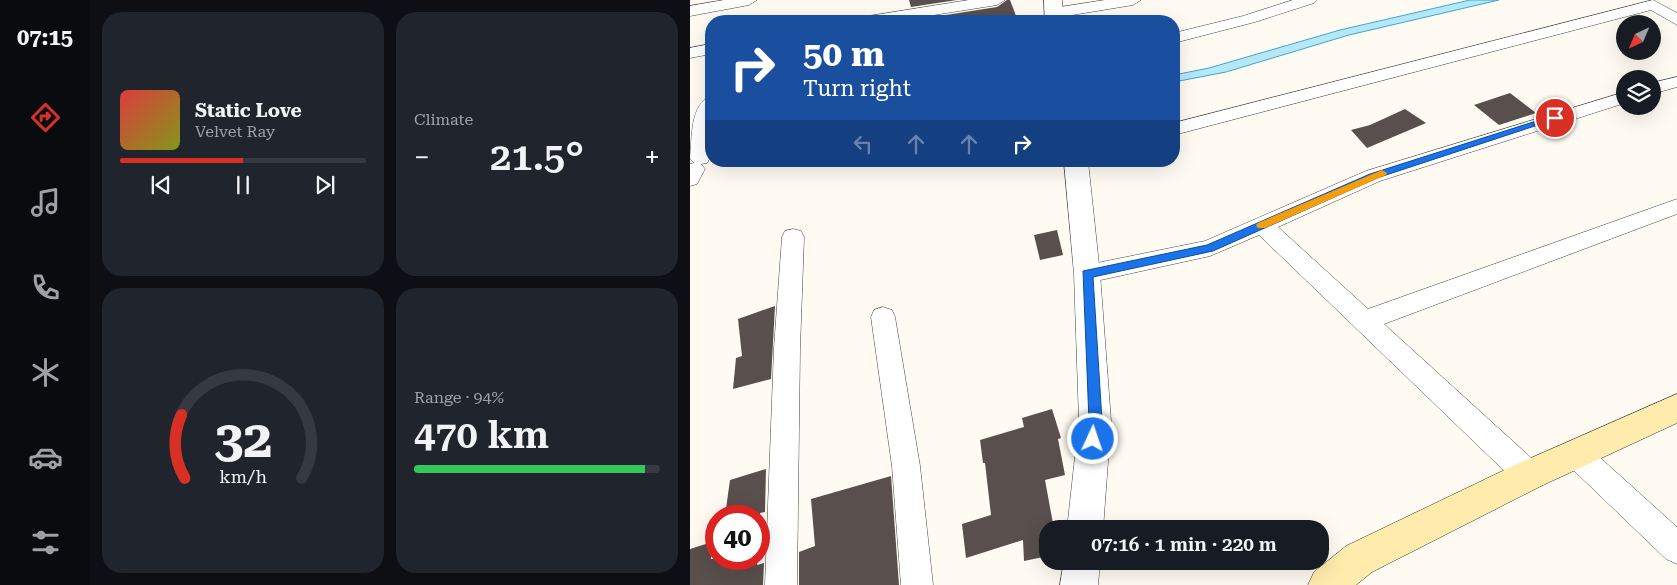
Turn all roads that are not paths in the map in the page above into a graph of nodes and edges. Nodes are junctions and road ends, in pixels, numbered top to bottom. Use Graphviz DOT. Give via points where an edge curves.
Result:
graph roads {
  1 [pos="749,0"];
  2 [pos="997,0"];
  3 [pos="1133,0"];
  4 [pos="1309,0"];
  5 [pos="690,11"];
  6 [pos="1054,12"];
  7 [pos="906,15"];
  8 [pos="1677,20"];
  9 [pos="1180,36"];
  10 [pos="705,50"];
  11 [pos="690,53"];
  12 [pos="1677,82"];
  13 [pos="1661,86"];
  14 [pos="1616,100"];
  15 [pos="705,101"];
  16 [pos="690,102"];
  17 [pos="705,107"];
  18 [pos="1180,127"];
  19 [pos="1077,167"];
  20 [pos="695,169"];
  21 [pos="1677,206"];
  22 [pos="1262,225"];
  23 [pos="793,237"];
  24 [pos="1087,274"];
  25 [pos="882,317"];
  26 [pos="1364,321"];
  27 [pos="1677,408"];
  28 [pos="1576,454"];
  29 [pos="1529,475"];
  30 [pos="1086,520"];
  31 [pos="1677,548"];
  32 [pos="1081,570"];
  33 [pos="782,585"];
  34 [pos="917,585"];
  35 [pos="1079,585"];
  36 [pos="1327,585"];
  1 -- 5 [label="street"];
  2 -- 7 [label="street"];
  3 -- 6 [label="street"];
  4 -- 9 [label="street"];
  8 -- 18 [label="street" via="1653,5"];
  10 -- 11 [label="street"];
  12 -- 13 [label="street"];
  14 -- 22 [label="street" via="1373,176"];
  15 -- 16 [label="street"];
  17 -- 20 [label="street"];
  19 -- 24 [label="street"];
  21 -- 26 [label="street"];
  22 -- 24 [label="street" via="1210,248"];
  22 -- 26 [label="street"];
  23 -- 33 [label="street"];
  24 -- 30 [label="street" via="1095,421"];
  25 -- 34 [label="street" via="906,466"];
  26 -- 29 [label="street"];
  27 -- 28 [label="main road"];
  28 -- 29 [label="main road"];
  28 -- 31 [label="street"];
  29 -- 36 [label="main road" via="1359,559"];
  32 -- 35 [label="street"];
}
